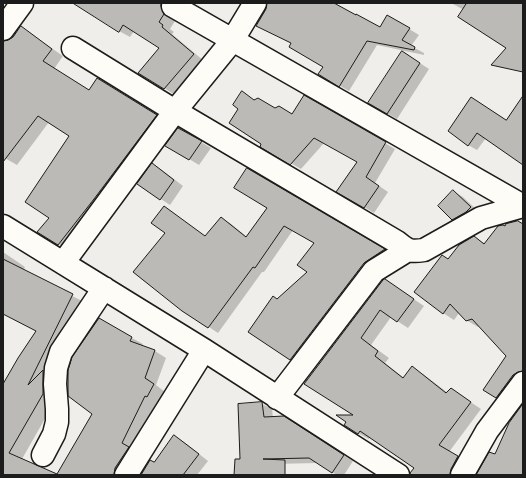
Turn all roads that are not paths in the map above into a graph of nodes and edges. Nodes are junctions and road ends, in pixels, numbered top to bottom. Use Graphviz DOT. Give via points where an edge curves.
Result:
graph roads {
  1 [pos="22,3"];
  2 [pos="255,3"];
  3 [pos="173,6"];
  4 [pos="3,29"];
  5 [pos="232,41"];
  6 [pos="73,48"];
  7 [pos="175,111"];
  8 [pos="523,206"];
  9 [pos="3,226"];
  10 [pos="408,250"];
  11 [pos="63,263"];
  12 [pos="104,288"];
  13 [pos="204,350"];
  14 [pos="523,383"];
  15 [pos="277,398"];
  16 [pos="44,455"];
  17 [pos="126,475"];
  18 [pos="398,475"];
  19 [pos="462,475"];
  1 -- 4 [label="street"];
  2 -- 5 [label="street"];
  3 -- 5 [label="street"];
  5 -- 7 [label="street"];
  5 -- 8 [label="street"];
  6 -- 7 [label="street"];
  7 -- 10 [label="street"];
  7 -- 11 [label="street"];
  8 -- 10 [label="street" via="481,218 424,250"];
  9 -- 11 [label="street"];
  10 -- 15 [label="street" via="374,271"];
  11 -- 12 [label="street"];
  12 -- 13 [label="street"];
  12 -- 16 [label="street" via="61,352 55,384 57,422"];
  13 -- 15 [label="street"];
  13 -- 17 [label="street"];
  14 -- 19 [label="street" via="487,431"];
  15 -- 18 [label="street"];
}
